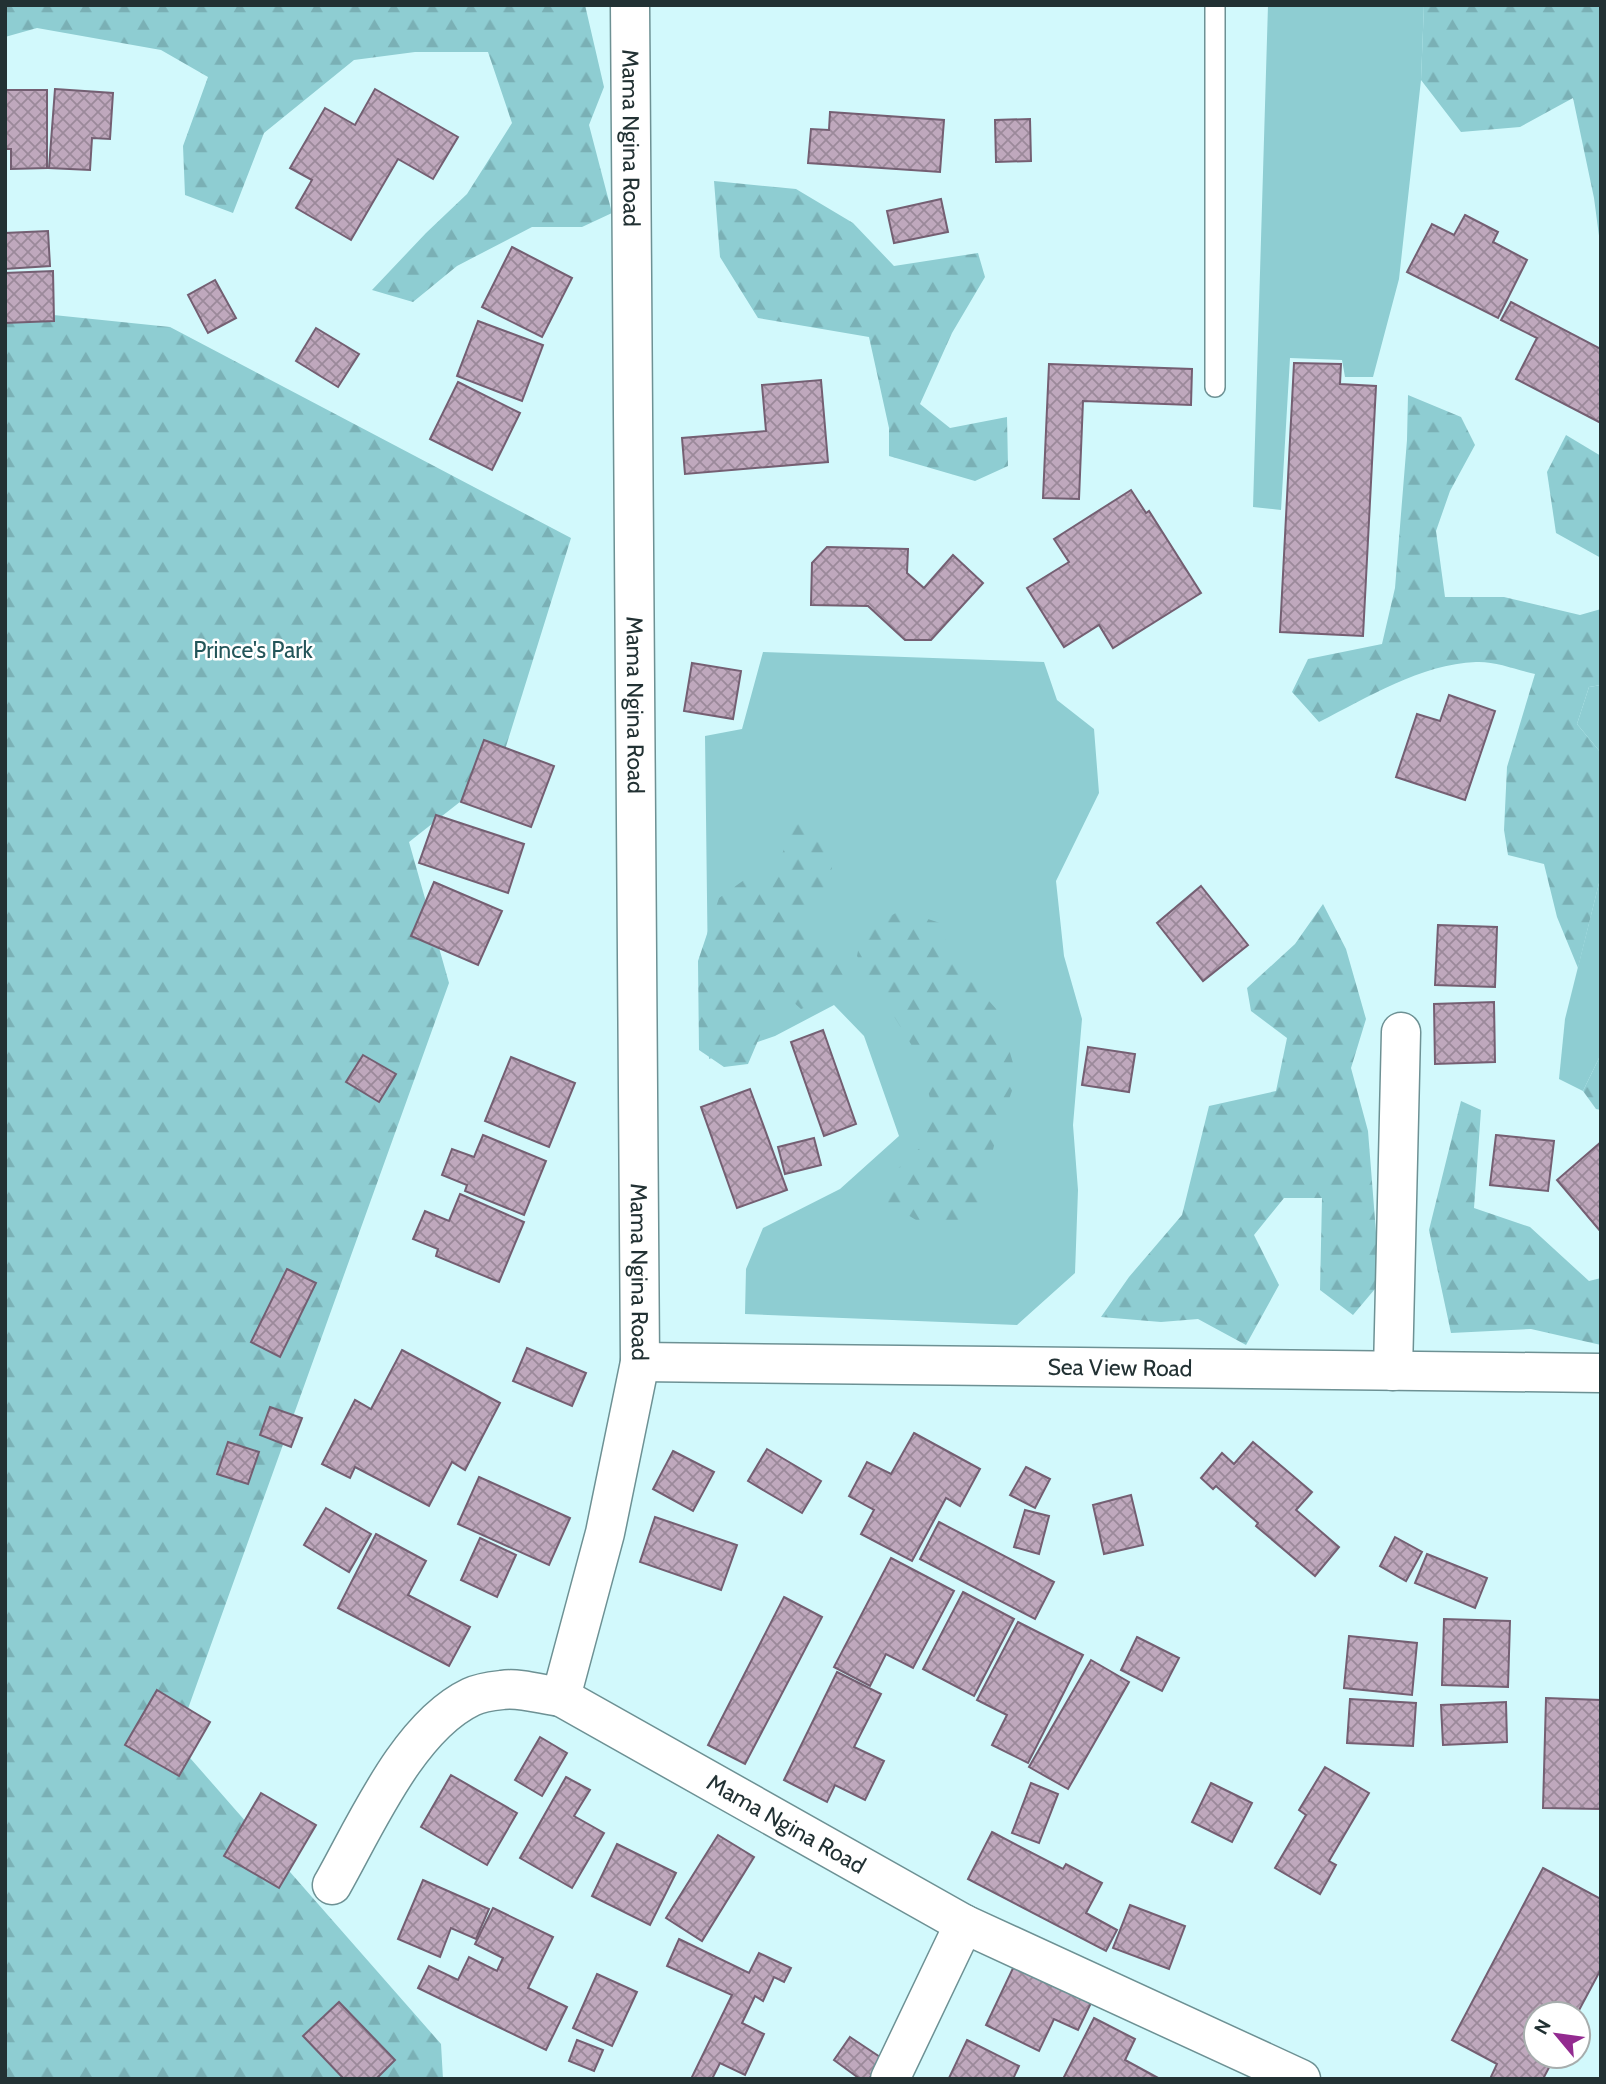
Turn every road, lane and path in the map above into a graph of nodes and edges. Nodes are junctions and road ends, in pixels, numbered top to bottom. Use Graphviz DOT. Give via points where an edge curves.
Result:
graph roads {
  1 [pos="630,5"];
  2 [pos="1215,5"];
  3 [pos="1215,387"];
  4 [pos="1401,1032"];
  5 [pos="640,1362"];
  6 [pos="1393,1371"];
  7 [pos="1601,1373"];
  8 [pos="561,1697"];
  9 [pos="332,1885"];
  10 [pos="964,1924"];
  11 [pos="890,2079"];
  12 [pos="1301,2079"];
  1 -- 5 [label="street, Mama Ngina Road"];
  2 -- 3 [label="lane"];
  4 -- 6 [label="street"];
  5 -- 6 [label="street, Sea View Road"];
  5 -- 8 [label="street, Mama Ngina Road" via="605,1533"];
  6 -- 7 [label="street, Sea View Road"];
  8 -- 9 [label="street" via="505,1689 471,1697 442,1717 414,1745 393,1777"];
  8 -- 10 [label="street, Mama Ngina Road"];
  10 -- 11 [label="street"];
  10 -- 12 [label="street, Mama Ngina Road"];
}
